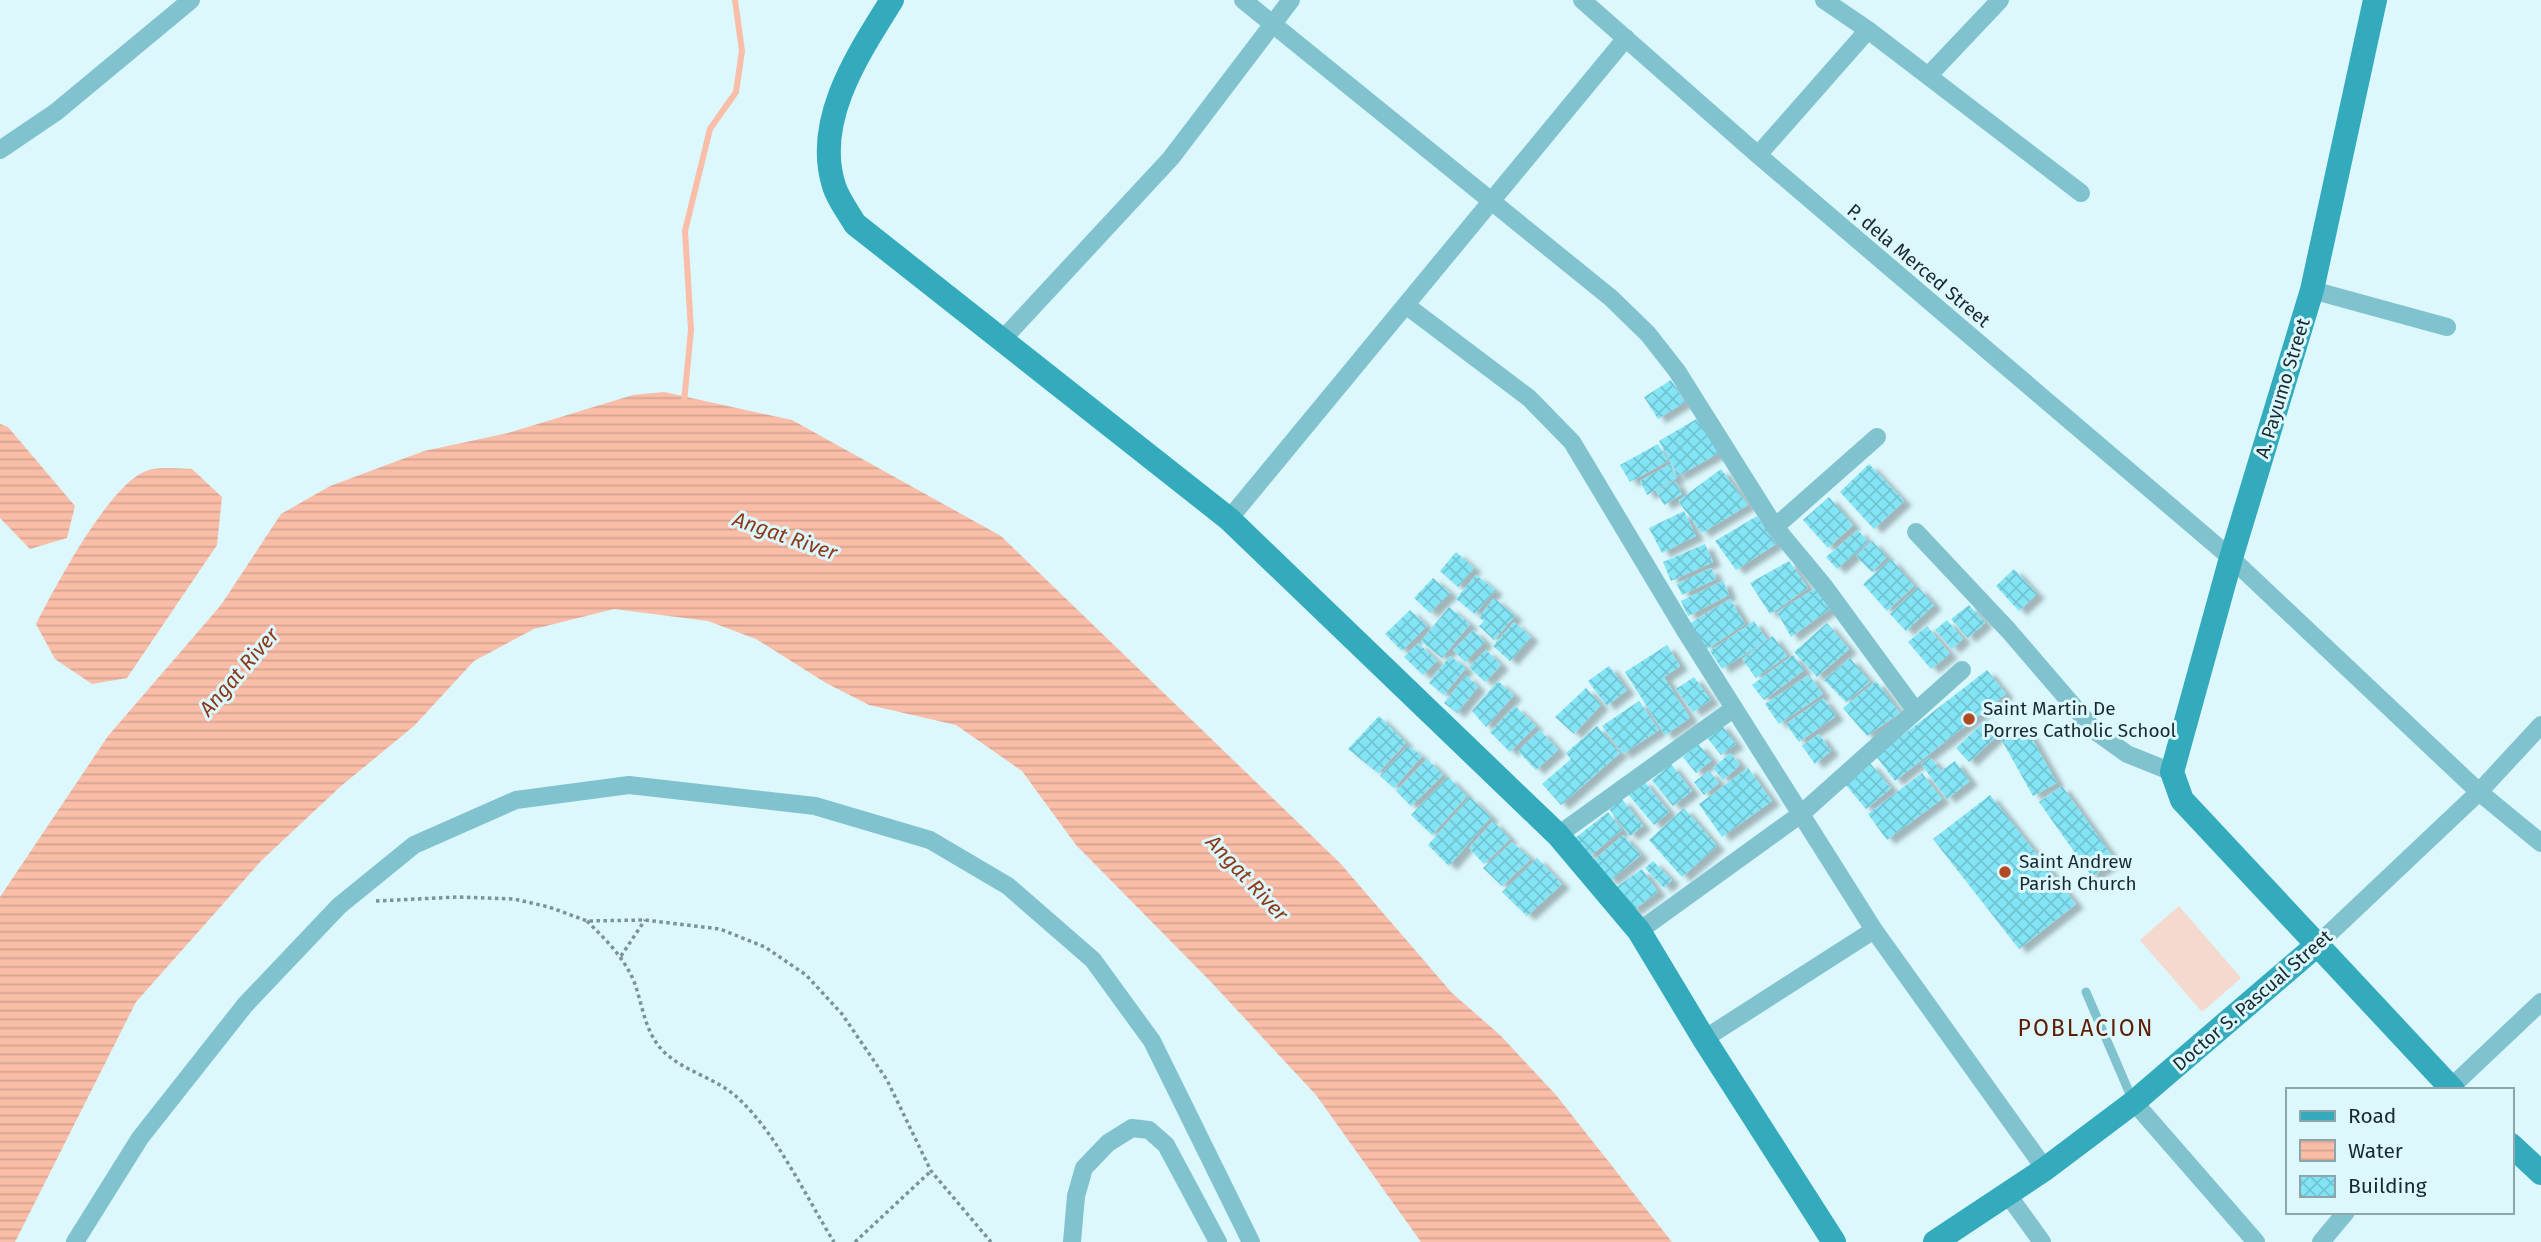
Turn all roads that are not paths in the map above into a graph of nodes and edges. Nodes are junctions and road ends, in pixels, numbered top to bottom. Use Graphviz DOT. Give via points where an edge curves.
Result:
graph roads {
  1 [pos="191,0"];
  2 [pos="892,0"];
  3 [pos="1243,0"];
  4 [pos="1291,0"];
  5 [pos="1582,0"];
  6 [pos="1824,0"];
  7 [pos="2000,0"];
  8 [pos="2375,0"];
  9 [pos="1273,23"];
  10 [pos="1868,30"];
  11 [pos="1626,38"];
  12 [pos="1928,75"];
  13 [pos="0,150"];
  14 [pos="1758,155"];
  15 [pos="2081,193"];
  16 [pos="1492,203"];
  17 [pos="2312,290"];
  18 [pos="1407,306"];
  19 [pos="2447,327"];
  20 [pos="1003,339"];
  21 [pos="1878,437"];
  22 [pos="1229,519"];
  23 [pos="1775,527"];
  24 [pos="1916,532"];
  25 [pos="2231,558"];
  26 [pos="1962,670"];
  27 [pos="1733,709"];
  28 [pos="1915,710"];
  29 [pos="2541,725"];
  30 [pos="2172,772"];
  31 [pos="2479,792"];
  32 [pos="1801,814"];
  33 [pos="1558,835"];
  34 [pos="2541,843"];
  35 [pos="1874,930"];
  36 [pos="1639,931"];
  37 [pos="2316,946"];
  38 [pos="2086,992"];
  39 [pos="2541,1002"];
  40 [pos="1704,1038"];
  41 [pos="2449,1088"];
  42 [pos="2451,1088"];
  43 [pos="2134,1102"];
  44 [pos="2513,1147"];
  45 [pos="2045,1168"];
  46 [pos="2541,1173"];
  47 [pos="2008,1195"];
  48 [pos="2344,1214"];
  49 [pos="75,1242"];
  50 [pos="1072,1242"];
  51 [pos="1218,1242"];
  52 [pos="1251,1242"];
  53 [pos="1834,1242"];
  54 [pos="1935,1242"];
  55 [pos="2042,1242"];
  56 [pos="2256,1242"];
  57 [pos="2321,1242"];
  1 -- 13 [label="street" via="56,112"];
  2 -- 20 [label="street" via="850,68 828,143 834,186 855,224"];
  3 -- 9 [label="street"];
  4 -- 9 [label="street"];
  5 -- 11 [label="street, P. dela Merced Street"];
  6 -- 10 [label="street"];
  7 -- 12 [label="street"];
  8 -- 17 [label="street, A. Payumo Street"];
  9 -- 16 [label="street"];
  9 -- 20 [label="street" via="1171,158"];
  10 -- 12 [label="street"];
  10 -- 14 [label="street"];
  11 -- 14 [label="street, P. dela Merced Street"];
  11 -- 16 [label="street"];
  12 -- 15 [label="street"];
  14 -- 25 [label="street, P. dela Merced Street"];
  16 -- 18 [label="street"];
  16 -- 23 [label="street" via="1611,298 1648,334"];
  17 -- 19 [label="street"];
  17 -- 25 [label="street, A. Payumo Street"];
  18 -- 22 [label="street"];
  18 -- 27 [label="street" via="1529,398 1572,442"];
  20 -- 22 [label="street"];
  21 -- 23 [label="street"];
  22 -- 33 [label="street"];
  23 -- 28 [label="street"];
  24 -- 30 [label="street" via="2095,731 2127,754"];
  25 -- 30 [label="street, A. Payumo Street"];
  25 -- 31 [label="street, P. dela Merced Street"];
  26 -- 28 [label="street"];
  27 -- 32 [label="street"];
  27 -- 33 [label="street"];
  28 -- 32 [label="street"];
  29 -- 31 [label="street, Doctor S. Pascual Street"];
  30 -- 37 [label="street" via="2182,800"];
  31 -- 34 [label="street, P. dela Merced Street"];
  31 -- 37 [label="street, Doctor S. Pascual Street"];
  32 -- 35 [label="street"];
  32 -- 36 [label="street"];
  33 -- 36 [label="street"];
  35 -- 40 [label="street"];
  35 -- 45 [label="street"];
  36 -- 40 [label="street"];
  37 -- 41 [label="street"];
  37 -- 43 [label="street, Doctor S. Pascual Street"];
  38 -- 43 [label="lane"];
  39 -- 42 [label="street"];
  40 -- 53 [label="street"];
  43 -- 45 [label="street, Doctor S. Pascual Street"];
  43 -- 56 [label="street"];
  44 -- 46 [label="street"];
  45 -- 47 [label="street, Doctor S. Pascual Street"];
  47 -- 54 [label="street, Doctor S. Pascual Street"];
  47 -- 55 [label="street"];
  48 -- 57 [label="street"];
  49 -- 52 [label="street" via="140,1138 245,1005 339,906 414,845 516,800 629,785 815,806 930,840 1009,887 1093,960 1152,1041"];
  50 -- 51 [label="street" via="1084,1168 1108,1143 1132,1128 1149,1130 1166,1145"];
}
